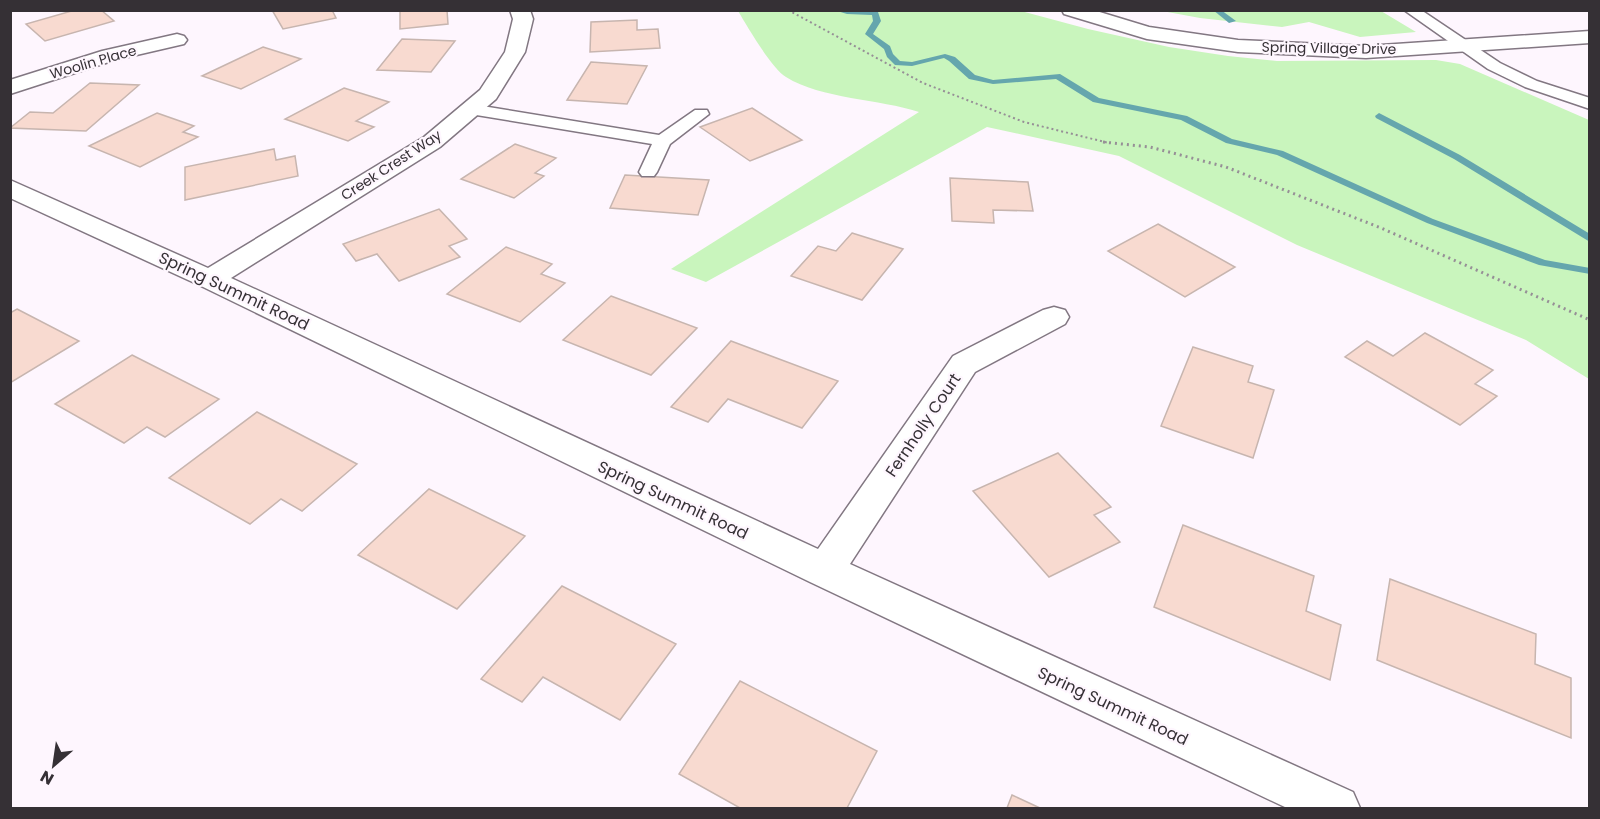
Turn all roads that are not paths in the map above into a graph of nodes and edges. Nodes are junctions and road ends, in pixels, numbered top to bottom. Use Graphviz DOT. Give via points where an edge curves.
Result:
graph roads {
  1 [pos="520,10"];
  2 [pos="1071,10"];
  3 [pos="1411,10"];
  4 [pos="1590,37"];
  5 [pos="177,40"];
  6 [pos="1461,46"];
  7 [pos="10,87"];
  8 [pos="1590,104"];
  9 [pos="470,109"];
  10 [pos="701,114"];
  11 [pos="662,141"];
  12 [pos="648,172"];
  13 [pos="10,188"];
  14 [pos="210,279"];
  15 [pos="1054,317"];
  16 [pos="824,571"];
  17 [pos="1337,808"];
  1 -- 9 [label="street, Creek Crest Way" via="523,19 515,52 488,94"];
  2 -- 6 [label="street, Spring Village Drive" via="1147,33 1238,46 1366,52"];
  3 -- 6 [label="lane"];
  4 -- 6 [label="street, Spring Village Drive"];
  5 -- 7 [label="street, Woolin Place" via="109,55"];
  6 -- 8 [label="lane" via="1531,84"];
  9 -- 11 [label="lane"];
  9 -- 14 [label="street, Creek Crest Way" via="432,142"];
  10 -- 11 [label="lane"];
  11 -- 12 [label="lane"];
  13 -- 14 [label="street, Spring Summit Road"];
  14 -- 16 [label="street, Spring Summit Road"];
  15 -- 16 [label="street, Fernholly Court" via="964,364"];
  16 -- 17 [label="street, Spring Summit Road"];
}
